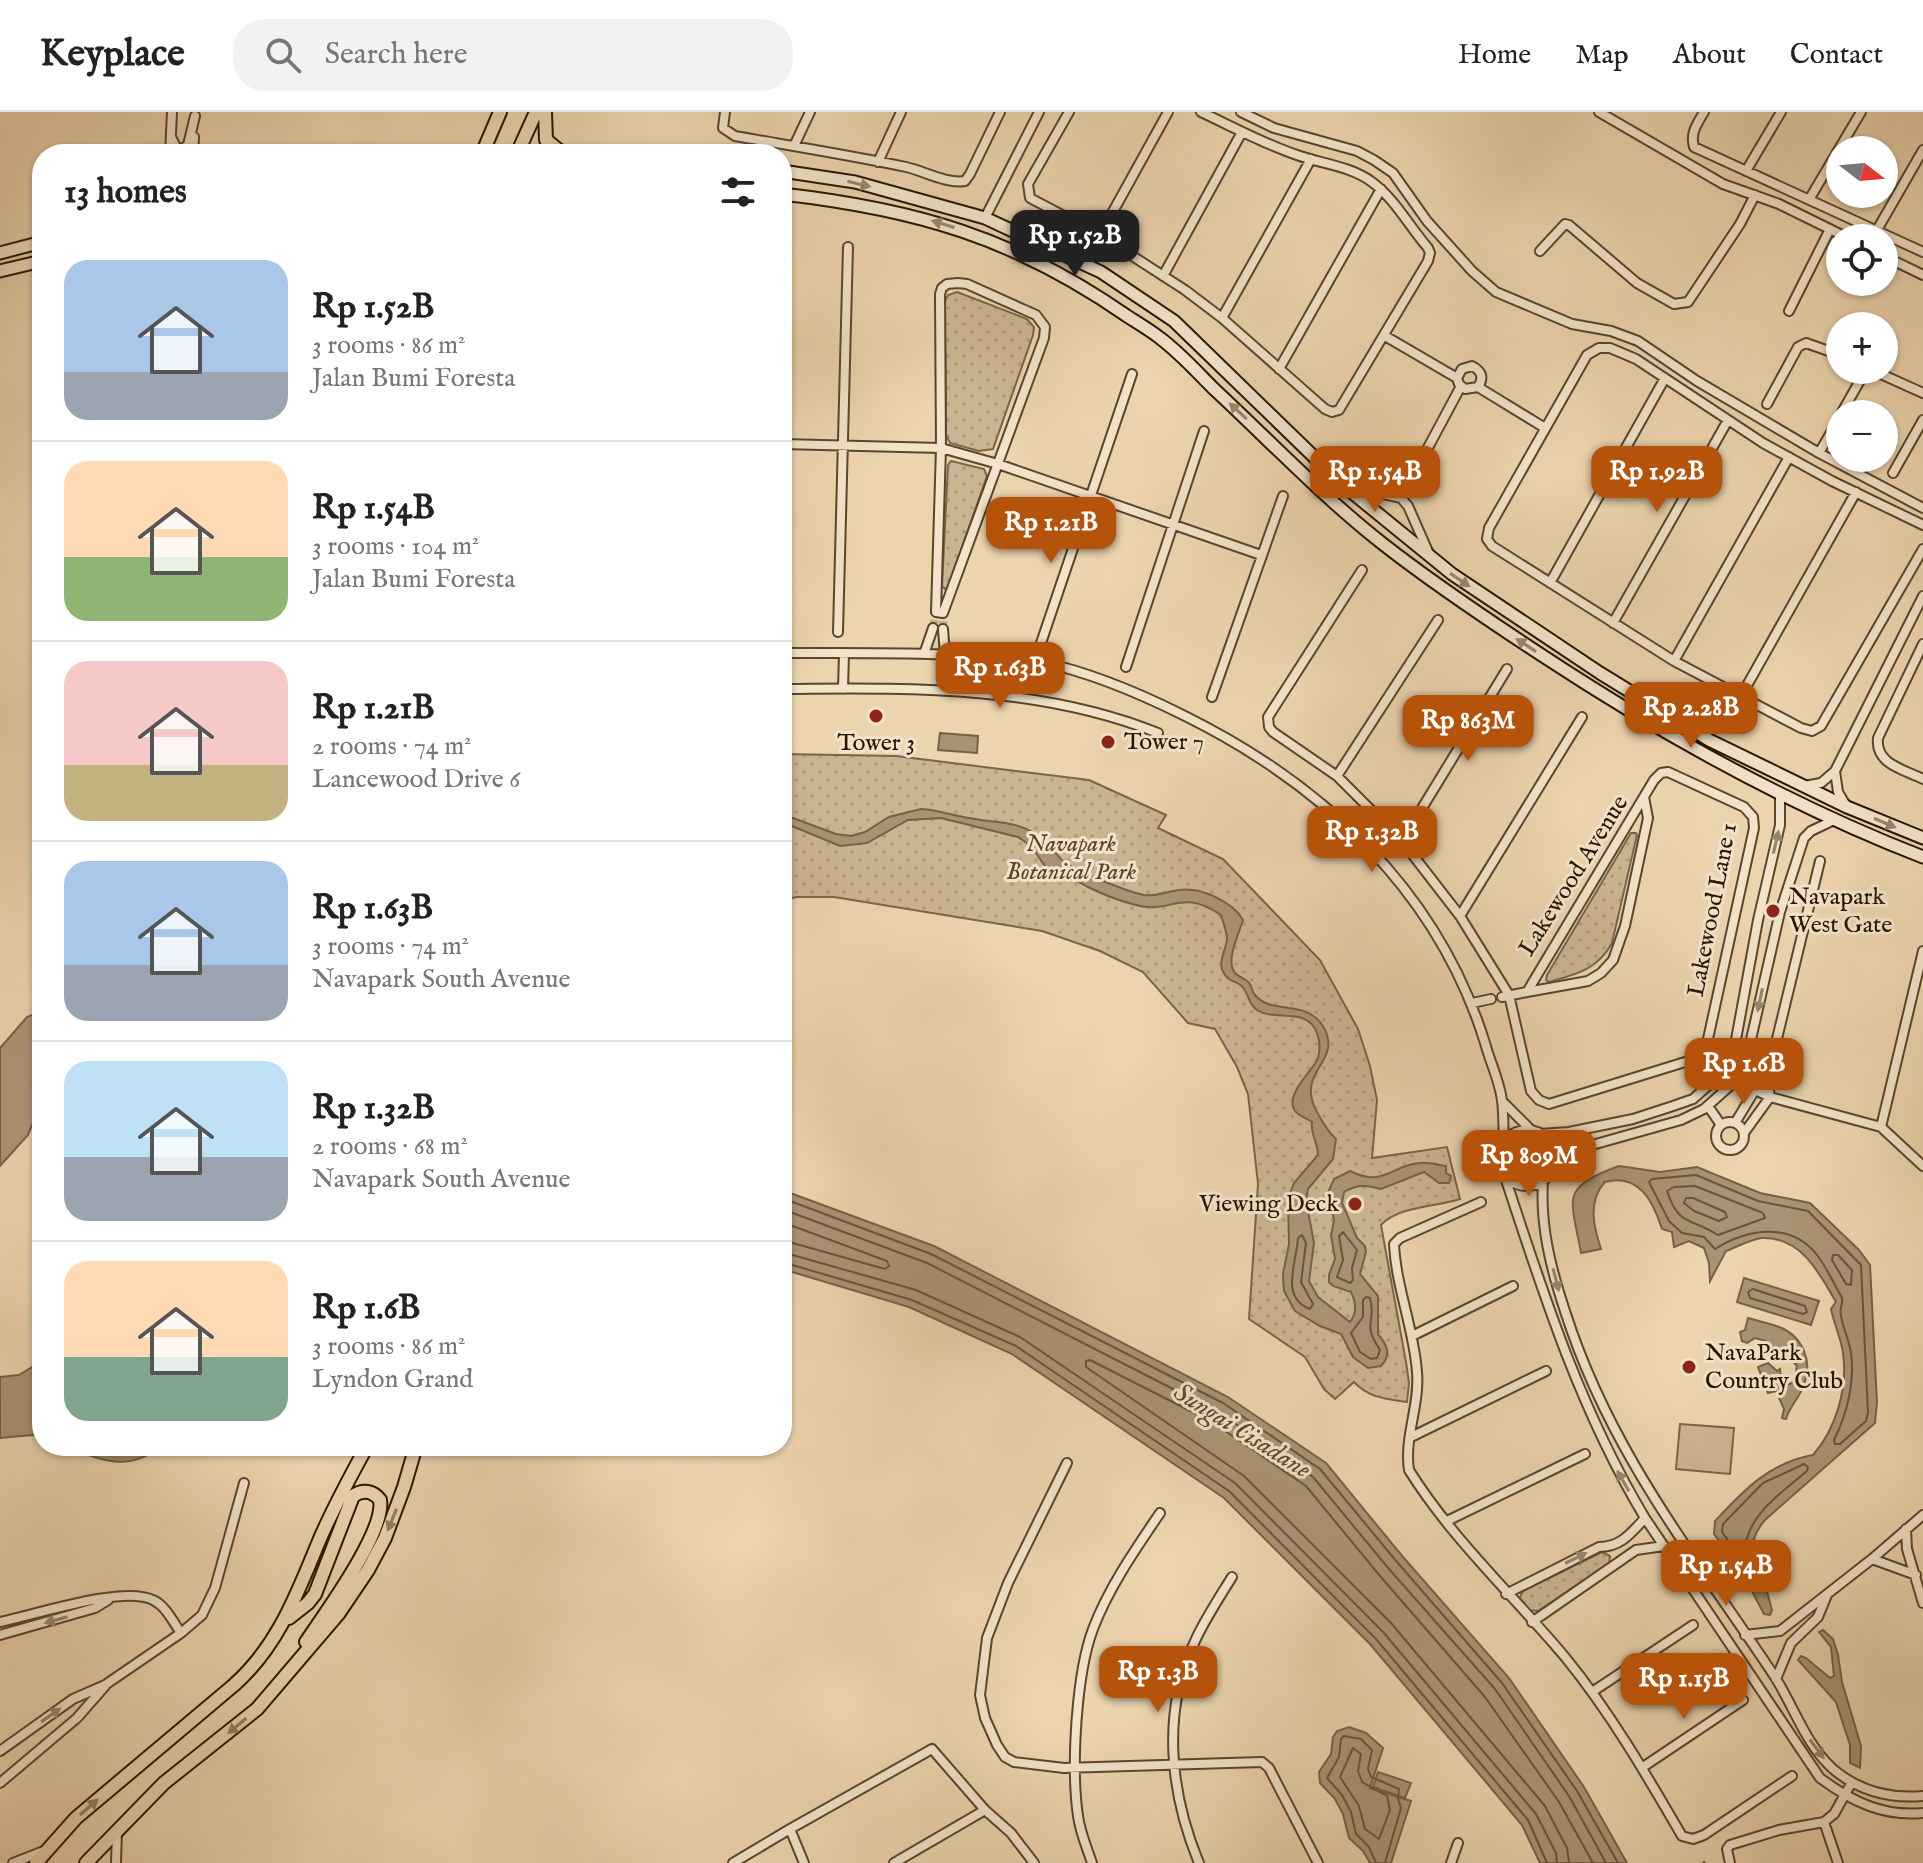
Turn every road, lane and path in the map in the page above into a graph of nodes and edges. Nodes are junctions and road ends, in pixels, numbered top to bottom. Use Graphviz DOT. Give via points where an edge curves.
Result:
graph roads {
  1 [pos="172,112"];
  2 [pos="500,112"];
  3 [pos="536,112"];
  4 [pos="545,112"];
  5 [pos="725,112"];
  6 [pos="810,112"];
  7 [pos="901,112"];
  8 [pos="1000,112"];
  9 [pos="1039,112"];
  10 [pos="1069,112"];
  11 [pos="1168,112"];
  12 [pos="1201,112"];
  13 [pos="1241,112"];
  14 [pos="1599,112"];
  15 [pos="1704,112"];
  16 [pos="1781,112"];
  17 [pos="1861,112"];
  18 [pos="196,114"];
  19 [pos="1242,132"];
  20 [pos="171,137"];
  21 [pos="171,144"];
  22 [pos="174,144"];
  23 [pos="188,144"];
  24 [pos="194,144"];
  25 [pos="486,144"];
  26 [pos="522,144"];
  27 [pos="551,144"];
  28 [pos="784,144"];
  29 [pos="794,146"];
  30 [pos="1923,150"];
  31 [pos="1311,159"];
  32 [pos="878,162"];
  33 [pos="1746,171"];
  34 [pos="792,173"];
  35 [pos="1381,189"];
  36 [pos="792,195"];
  37 [pos="1755,195"];
  38 [pos="1810,198"];
  39 [pos="985,218"];
  40 [pos="1864,224"];
  41 [pos="1880,224"];
  42 [pos="1826,227"];
  43 [pos="1100,235"];
  44 [pos="1826,237"];
  45 [pos="1898,240"];
  46 [pos="32,245"];
  47 [pos="848,247"];
  48 [pos="1540,251"];
  49 [pos="1923,252"];
  50 [pos="0,253"];
  51 [pos="32,263"];
  52 [pos="1898,263"];
  53 [pos="0,271"];
  54 [pos="1923,275"];
  55 [pos="1163,276"];
  56 [pos="1789,311"];
  57 [pos="1222,318"];
  58 [pos="1174,321"];
  59 [pos="1385,336"];
  60 [pos="1160,338"];
  61 [pos="1826,349"];
  62 [pos="1279,369"];
  63 [pos="1132,374"];
  64 [pos="1665,378"];
  65 [pos="1459,382"];
  66 [pos="1898,382"];
  67 [pos="1478,387"];
  68 [pos="1923,393"];
  69 [pos="1767,404"];
  70 [pos="1728,420"];
  71 [pos="1923,420"];
  72 [pos="1545,428"];
  73 [pos="1204,431"];
  74 [pos="1826,441"];
  75 [pos="792,444"];
  76 [pos="842,445"];
  77 [pos="941,448"];
  78 [pos="1819,453"];
  79 [pos="1789,457"];
  80 [pos="998,464"];
  81 [pos="1893,473"];
  82 [pos="1344,486"];
  83 [pos="1856,492"];
  84 [pos="1283,496"];
  85 [pos="1091,497"];
  86 [pos="1401,498"];
  87 [pos="1923,508"];
  88 [pos="1173,525"];
  89 [pos="1923,525"];
  90 [pos="1923,549"];
  91 [pos="1261,555"];
  92 [pos="1432,558"];
  93 [pos="1362,570"];
  94 [pos="1550,583"];
  95 [pos="1923,596"];
  96 [pos="1438,620"];
  97 [pos="1613,623"];
  98 [pos="838,632"];
  99 [pos="1041,643"];
  100 [pos="1923,644"];
  101 [pos="792,653"];
  102 [pos="844,653"];
  103 [pos="924,654"];
  104 [pos="945,655"];
  105 [pos="998,657"];
  106 [pos="1674,661"];
  107 [pos="1126,667"];
  108 [pos="1507,669"];
  109 [pos="1600,673"];
  110 [pos="1592,688"];
  111 [pos="792,689"];
  112 [pos="843,689"];
  113 [pos="994,693"];
  114 [pos="1741,696"];
  115 [pos="1212,697"];
  116 [pos="1582,717"];
  117 [pos="1158,733"];
  118 [pos="1835,771"];
  119 [pos="1337,776"];
  120 [pos="1923,779"];
  121 [pos="1804,786"];
  122 [pos="1780,793"];
  123 [pos="1644,797"];
  124 [pos="1847,807"];
  125 [pos="1834,820"];
  126 [pos="1923,838"];
  127 [pos="1402,841"];
  128 [pos="1923,857"];
  129 [pos="1820,861"];
  130 [pos="1765,891"];
  131 [pos="1784,895"];
  132 [pos="1460,916"];
  133 [pos="1758,920"];
  134 [pos="1777,924"];
  135 [pos="1923,951"];
  136 [pos="1527,992"];
  137 [pos="1505,996"];
  138 [pos="1491,999"];
  139 [pos="1472,1003"];
  140 [pos="1767,1080"];
  141 [pos="1755,1090"];
  142 [pos="1770,1097"];
  143 [pos="1502,1101"];
  144 [pos="1708,1106"];
  145 [pos="1735,1123"];
  146 [pos="1721,1125"];
  147 [pos="1881,1127"];
  148 [pos="1536,1133"];
  149 [pos="1744,1133"];
  150 [pos="1504,1144"];
  151 [pos="1923,1166"];
  152 [pos="1552,1169"];
  153 [pos="1504,1174"];
  154 [pos="1543,1181"];
  155 [pos="1481,1202"];
  156 [pos="1513,1286"];
  157 [pos="1412,1336"];
  158 [pos="1546,1371"];
  159 [pos="1610,1424"];
  160 [pos="1597,1430"];
  161 [pos="1411,1437"];
  162 [pos="1585,1454"];
  163 [pos="362,1456"];
  164 [pos="413,1456"];
  165 [pos="1067,1463"];
  166 [pos="244,1483"];
  167 [pos="1160,1513"];
  168 [pos="1923,1515"];
  169 [pos="1645,1518"];
  170 [pos="1447,1521"];
  171 [pos="1906,1529"];
  172 [pos="1664,1546"];
  173 [pos="1611,1547"];
  174 [pos="1872,1559"];
  175 [pos="1621,1562"];
  176 [pos="1916,1575"];
  177 [pos="1232,1577"];
  178 [pos="1506,1594"];
  179 [pos="1828,1594"];
  180 [pos="108,1599"];
  181 [pos="1923,1603"];
  182 [pos="24,1617"];
  183 [pos="286,1620"];
  184 [pos="0,1622"];
  185 [pos="1532,1622"];
  186 [pos="1693,1625"];
  187 [pos="28,1628"];
  188 [pos="1780,1631"];
  189 [pos="181,1633"];
  190 [pos="0,1635"];
  191 [pos="1745,1635"];
  192 [pos="1791,1643"];
  193 [pos="284,1675"];
  194 [pos="1776,1679"];
  195 [pos="105,1685"];
  196 [pos="1592,1692"];
  197 [pos="1743,1700"];
  198 [pos="0,1751"];
  199 [pos="1173,1766"];
  200 [pos="1076,1767"];
  201 [pos="1643,1767"];
  202 [pos="1792,1776"];
  203 [pos="1852,1782"];
  204 [pos="0,1783"];
  205 [pos="1844,1795"];
  206 [pos="1923,1796"];
  207 [pos="985,1810"];
  208 [pos="1923,1813"];
  209 [pos="1824,1822"];
  210 [pos="117,1829"];
  211 [pos="790,1829"];
  212 [pos="1458,1843"];
  213 [pos="46,1850"];
  214 [pos="801,1862"];
  215 [pos="13,1863"];
  216 [pos="36,1863"];
  217 [pos="86,1863"];
  218 [pos="116,1863"];
  219 [pos="733,1863"];
  220 [pos="894,1863"];
  221 [pos="1034,1863"];
  222 [pos="1092,1863"];
  223 [pos="1199,1863"];
  224 [pos="1318,1863"];
  225 [pos="1451,1863"];
  226 [pos="1730,1863"];
  227 [pos="1838,1863"];
  1 -- 20 [label="street"];
  2 -- 25 [label="main road"];
  3 -- 26 [label="main road"];
  4 -- 27 [label="main road" via="546,140"];
  5 -- 28 [label="street" via="727,133"];
  6 -- 29 [label="street"];
  7 -- 32 [label="street"];
  8 -- 32 [label="street" via="965,181"];
  9 -- 39 [label="street"];
  10 -- 43 [label="street" via="1028,184 1030,198"];
  11 -- 43 [label="street"];
  12 -- 19 [label="street"];
  13 -- 78 [label="street" via="1274,128 1366,154 1393,173 1427,221 1496,292 1572,324 1638,341"];
  14 -- 37 [label="street" via="1723,184"];
  15 -- 33 [label="street" via="1691,139 1694,147"];
  16 -- 33 [label="street"];
  17 -- 38 [label="street"];
  18 -- 23 [label="street"];
  18 -- 24 [label="street"];
  19 -- 31 [label="street"];
  19 -- 55 [label="street"];
  20 -- 21 [label="street"];
  20 -- 22 [label="street"];
  29 -- 32 [label="street"];
  30 -- 41 [label="street"];
  31 -- 35 [label="street" via="1349,170"];
  31 -- 57 [label="street"];
  33 -- 38 [label="street"];
  34 -- 39 [label="main road, one-way" via="855,182"];
  35 -- 59 [label="street" via="1430,253"];
  35 -- 62 [label="street"];
  60 -- 36 [label="main road, one-way" via="1048,266 974,234 850,202"];
  37 -- 42 [label="street"];
  37 -- 48 [label="street" via="1688,302 1680,305 1637,283 1569,225"];
  38 -- 40 [label="street"];
  39 -- 58 [label="main road" via="1101,272"];
  43 -- 55 [label="street"];
  44 -- 56 [label="street"];
  45 -- 49 [label="street"];
  46 -- 50 [label="main road"];
  47 -- 76 [label="street"];
  51 -- 53 [label="main road"];
  52 -- 54 [label="street"];
  55 -- 57 [label="street"];
  57 -- 62 [label="street"];
  58 -- 60 [label="main road"];
  58 -- 82 [label="main road"];
  59 -- 62 [label="street" via="1339,410 1325,409"];
  59 -- 65 [label="street"];
  110 -- 60 [label="main road, one-way" via="1444,591 1378,540"];
  61 -- 69 [label="street" via="1806,343 1798,347"];
  63 -- 85 [label="street"];
  64 -- 70 [label="street"];
  64 -- 72 [label="street" via="1622,352 1599,348 1587,355"];
  64 -- 94 [label="street"];
  65 -- 67 [label="street" via="1469,390"];
  65 -- 67 [label="street" via="1462,369 1472,366 1482,377"];
  65 -- 86 [label="street"];
  66 -- 68 [label="street"];
  67 -- 72 [label="street"];
  70 -- 79 [label="street"];
  70 -- 97 [label="street"];
  71 -- 81 [label="street"];
  72 -- 94 [label="street" via="1487,539"];
  73 -- 88 [label="street"];
  74 -- 78 [label="street"];
  75 -- 76 [label="street"];
  76 -- 77 [label="street"];
  76 -- 98 [label="street"];
  77 -- 80 [label="street"];
  77 -- 80 [label="street" via="940,612"];
  77 -- 80 [label="street" via="940,294 947,284 967,284 1036,315 1045,327"];
  78 -- 87 [label="street"];
  79 -- 83 [label="street"];
  79 -- 106 [label="street"];
  80 -- 85 [label="street"];
  82 -- 86 [label="street"];
  82 -- 92 [label="main road"];
  83 -- 89 [label="street"];
  83 -- 114 [label="street"];
  84 -- 91 [label="street"];
  85 -- 88 [label="street"];
  85 -- 99 [label="street"];
  86 -- 92 [label="street"];
  88 -- 91 [label="street"];
  88 -- 107 [label="street"];
  90 -- 114 [label="street" via="1817,730 1801,728"];
  91 -- 115 [label="street"];
  92 -- 109 [label="main road, one-way"];
  93 -- 119 [label="street" via="1268,717 1273,732"];
  94 -- 97 [label="street"];
  95 -- 118 [label="street"];
  96 -- 119 [label="street"];
  97 -- 106 [label="street"];
  100 -- 120 [label="street" via="1877,748 1881,758"];
  101 -- 102 [label="street"];
  102 -- 103 [label="street"];
  102 -- 112 [label="street"];
  103 -- 104 [label="street"];
  103 -- 104 [label="street" via="938,628"];
  104 -- 105 [label="street"];
  105 -- 113 [label="street"];
  105 -- 139 [label="street" via="1104,679 1224,736 1296,784 1369,847 1407,890 1444,945"];
  106 -- 114 [label="street"];
  108 -- 127 [label="street"];
  109 -- 110 [label="main road"];
  109 -- 121 [label="main road" via="1709,740"];
  110 -- 122 [label="main road" via="1702,755"];
  111 -- 112 [label="street"];
  112 -- 113 [label="street"];
  113 -- 117 [label="street" via="1087,709"];
  116 -- 132 [label="street"];
  118 -- 121 [label="street" via="1821,783"];
  118 -- 124 [label="street"];
  119 -- 127 [label="street"];
  121 -- 124 [label="main road"];
  122 -- 125 [label="main road"];
  130 -- 122 [label="street, one-way" via="1780,825"];
  123 -- 136 [label="street, Lakewood Avenue"];
  123 -- 136 [label="street, Lakewood Avenue" via="1648,818 1613,960 1588,981"];
  123 -- 137 [label="street, Lakewood Lane 1" via="1654,780 1668,772 1744,807 1753,817 1706,1048 1686,1064 1549,1104 1531,1091"];
  124 -- 126 [label="main road, one-way"];
  125 -- 128 [label="main road"];
  125 -- 131 [label="street" via="1804,838"];
  127 -- 132 [label="street"];
  129 -- 140 [label="street"];
  130 -- 131 [label="street"];
  130 -- 133 [label="street"];
  131 -- 134 [label="street"];
  132 -- 137 [label="street"];
  133 -- 134 [label="street"];
  133 -- 148 [label="street" via="1735,1045 1706,1090 1633,1119"];
  134 -- 144 [label="street, one-way" via="1750,1044 1731,1085"];
  135 -- 147 [label="street"];
  136 -- 137 [label="street, Lakewood Avenue"];
  138 -- 139 [label="street"];
  139 -- 143 [label="street"];
  140 -- 141 [label="street"];
  140 -- 142 [label="street"];
  141 -- 142 [label="street"];
  141 -- 145 [label="street"];
  142 -- 147 [label="street"];
  142 -- 149 [label="street"];
  143 -- 148 [label="street"];
  143 -- 150 [label="street"];
  144 -- 146 [label="street"];
  144 -- 152 [label="street" via="1681,1120 1585,1147"];
  145 -- 146 [label="street"];
  145 -- 149 [label="street"];
  146 -- 149 [label="street" via="1716,1138 1725,1149 1739,1146"];
  147 -- 151 [label="street"];
  148 -- 150 [label="street" via="1516,1133"];
  148 -- 152 [label="street" via="1554,1152"];
  150 -- 153 [label="street"];
  152 -- 154 [label="street"];
  153 -- 154 [label="street" via="1525,1186"];
  153 -- 160 [label="street" via="1540,1287"];
  154 -- 159 [label="street, one-way" via="1543,1224 1556,1283"];
  155 -- 157 [label="street" via="1394,1244"];
  156 -- 157 [label="street"];
  157 -- 161 [label="street" via="1418,1374"];
  158 -- 161 [label="street"];
  159 -- 160 [label="street"];
  159 -- 191 [label="street" via="1655,1502"];
  169 -- 160 [label="street, one-way"];
  161 -- 170 [label="street" via="1409,1470"];
  162 -- 170 [label="street"];
  163 -- 183 [label="main road"];
  164 -- 193 [label="main road, one-way" via="368,1570 339,1613"];
  165 -- 200 [label="street" via="996,1614 987,1638 980,1695 1005,1757 1032,1765"];
  166 -- 189 [label="street" via="212,1598"];
  167 -- 200 [label="street" via="1092,1632 1081,1677"];
  168 -- 171 [label="street"];
  169 -- 172 [label="street"];
  169 -- 173 [label="street"];
  170 -- 178 [label="street"];
  171 -- 174 [label="street"];
  171 -- 176 [label="street"];
  172 -- 175 [label="street" via="1636,1550"];
  172 -- 205 [label="street" via="1820,1778"];
  173 -- 175 [label="street"];
  178 -- 173 [label="street, one-way" via="1599,1547"];
  174 -- 176 [label="street"];
  174 -- 179 [label="street"];
  175 -- 185 [label="street"];
  176 -- 181 [label="street"];
  177 -- 199 [label="street" via="1193,1643 1181,1680 1174,1710"];
  178 -- 185 [label="street"];
  179 -- 188 [label="street"];
  179 -- 192 [label="street" via="1818,1617"];
  180 -- 182 [label="street"];
  180 -- 187 [label="street, one-way" via="95,1608"];
  180 -- 189 [label="street" via="129,1595 154,1600"];
  182 -- 184 [label="street"];
  182 -- 187 [label="street"];
  183 -- 193 [label="main road" via="315,1594 353,1496 375,1495 381,1511 359,1559"];
  213 -- 183 [label="main road, one-way" via="76,1818 247,1674"];
  185 -- 196 [label="street"];
  186 -- 196 [label="street"];
  187 -- 190 [label="street"];
  188 -- 191 [label="street"];
  188 -- 192 [label="street"];
  189 -- 195 [label="street"];
  191 -- 194 [label="street"];
  192 -- 194 [label="street"];
  193 -- 210 [label="main road, one-way" via="257,1709 179,1769"];
  194 -- 203 [label="street, one-way" via="1811,1741 1831,1767"];
  198 -- 195 [label="street, one-way" via="73,1699"];
  195 -- 204 [label="street" via="77,1718"];
  196 -- 201 [label="street"];
  197 -- 201 [label="street"];
  199 -- 200 [label="street"];
  199 -- 223 [label="street" via="1185,1829"];
  199 -- 224 [label="street" via="1262,1762"];
  200 -- 222 [label="street" via="1078,1820"];
  201 -- 202 [label="street" via="1682,1836 1693,1839"];
  203 -- 205 [label="street"];
  203 -- 206 [label="street" via="1894,1797"];
  205 -- 208 [label="street" via="1866,1807"];
  205 -- 209 [label="street"];
  207 -- 211 [label="street" via="932,1749"];
  207 -- 220 [label="street"];
  207 -- 221 [label="street"];
  209 -- 226 [label="street" via="1730,1845"];
  209 -- 227 [label="street"];
  210 -- 217 [label="main road"];
  210 -- 218 [label="street"];
  211 -- 214 [label="street"];
  211 -- 219 [label="street"];
  212 -- 225 [label="street"];
  213 -- 215 [label="street"];
  213 -- 216 [label="main road"];
}
